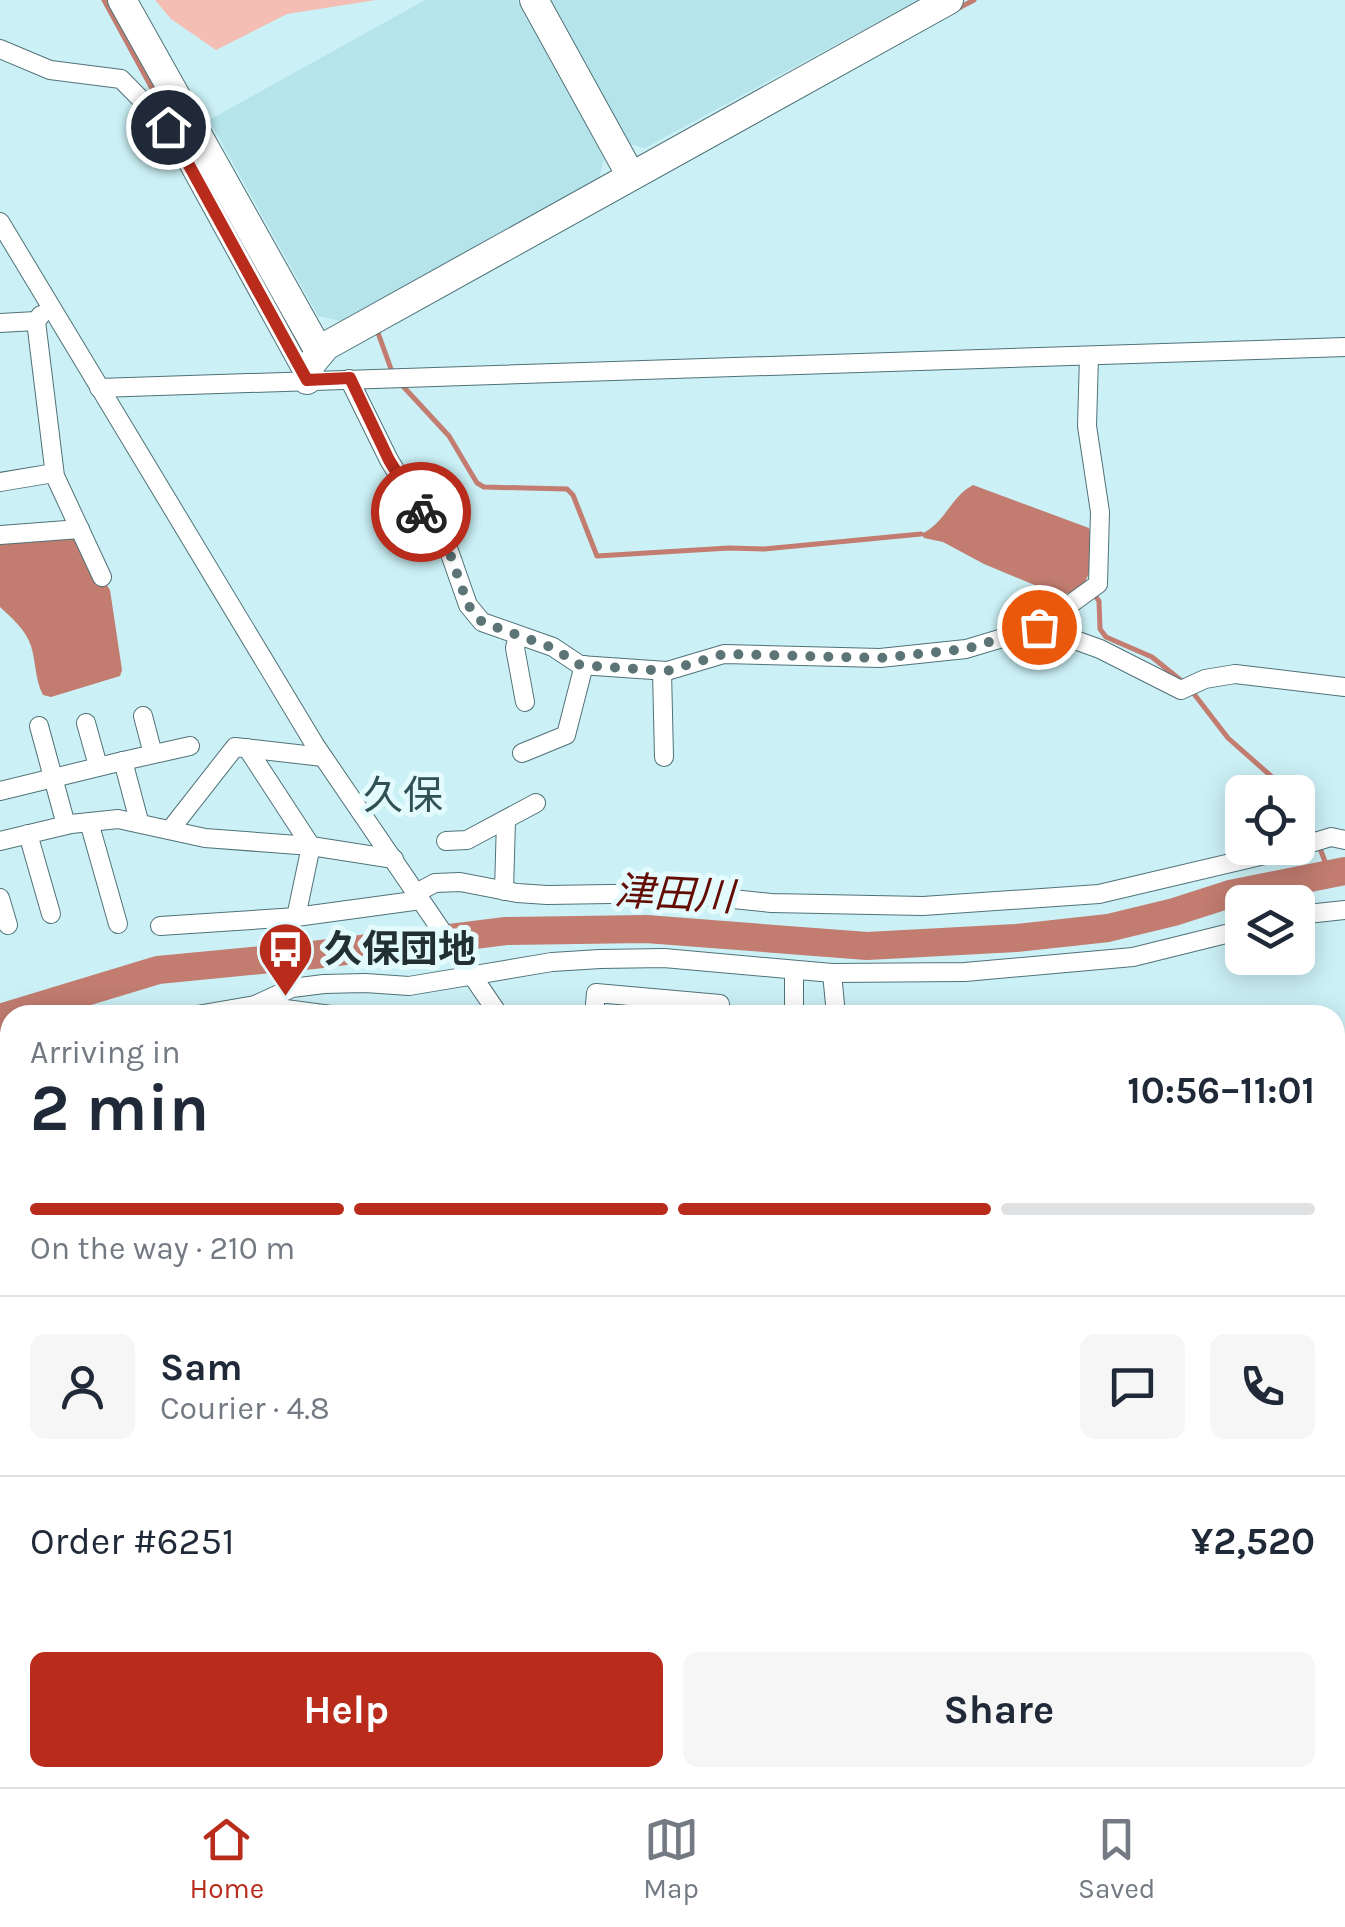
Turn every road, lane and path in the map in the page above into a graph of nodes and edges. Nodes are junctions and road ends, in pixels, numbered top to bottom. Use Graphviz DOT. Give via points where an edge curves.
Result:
graph roads {
  1 [pos="122,0"];
  2 [pos="534,0"];
  3 [pos="949,0"];
  4 [pos="0,49"];
  5 [pos="631,176"];
  6 [pos="0,222"];
  7 [pos="48,304"];
  8 [pos="36,321"];
  9 [pos="0,323"];
  10 [pos="1345,347"];
  11 [pos="320,352"];
  12 [pos="1089,356"];
  13 [pos="350,378"];
  14 [pos="307,380"];
  15 [pos="99,388"];
  16 [pos="54,473"];
  17 [pos="0,482"];
  18 [pos="80,529"];
  19 [pos="0,535"];
  20 [pos="102,577"];
  21 [pos="1039,627"];
  22 [pos="518,635"];
  23 [pos="584,665"];
  24 [pos="662,671"];
  25 [pos="1345,687"];
  26 [pos="526,702"];
  27 [pos="144,716"];
  28 [pos="86,723"];
  29 [pos="39,726"];
  30 [pos="190,746"];
  31 [pos="246,748"];
  32 [pos="522,752"];
  33 [pos="153,754"];
  34 [pos="323,757"];
  35 [pos="664,757"];
  36 [pos="122,760"];
  37 [pos="98,766"];
  38 [pos="55,777"];
  39 [pos="0,790"];
  40 [pos="536,802"];
  41 [pos="506,820"];
  42 [pos="139,821"];
  43 [pos="89,822"];
  44 [pos="66,825"];
  45 [pos="170,830"];
  46 [pos="28,834"];
  47 [pos="1345,840"];
  48 [pos="0,841"];
  49 [pos="446,841"];
  50 [pos="1315,841"];
  51 [pos="311,846"];
  52 [pos="394,859"];
  53 [pos="1225,864"];
  54 [pos="504,891"];
  55 [pos="418,896"];
  56 [pos="0,898"];
  57 [pos="1345,910"];
  58 [pos="51,914"];
  59 [pos="1315,914"];
  60 [pos="296,917"];
  61 [pos="8,924"];
  62 [pos="118,924"];
  63 [pos="160,926"];
  64 [pos="1225,934"];
  65 [pos="794,970"];
  66 [pos="832,973"];
  67 [pos="472,975"];
  68 [pos="256,1004"];
  69 [pos="251,1005"];
  70 [pos="263,1005"];
  71 [pos="492,1005"];
  72 [pos="595,1005"];
  73 [pos="648,1005"];
  74 [pos="794,1005"];
  75 [pos="835,1005"];
  1 -- 11 [label="street"];
  2 -- 5 [label="street"];
  3 -- 5 [label="street"];
  4 -- 14 [label="street" via="50,70 121,78 168,127"];
  5 -- 11 [label="street"];
  6 -- 7 [label="street"];
  7 -- 8 [label="street"];
  7 -- 15 [label="street"];
  8 -- 9 [label="street"];
  8 -- 16 [label="street"];
  10 -- 12 [label="street"];
  11 -- 14 [label="street"];
  12 -- 13 [label="street"];
  12 -- 21 [label="street" via="1086,426 1100,512 1093,588"];
  13 -- 14 [label="street"];
  13 -- 22 [label="street" via="389,460 448,548 468,605 482,622"];
  14 -- 15 [label="street"];
  15 -- 34 [label="street"];
  16 -- 17 [label="street"];
  16 -- 18 [label="street"];
  18 -- 19 [label="street"];
  18 -- 20 [label="street"];
  21 -- 24 [label="street" via="966,649 880,658 724,654"];
  21 -- 25 [label="street" via="1181,690 1220,674"];
  22 -- 23 [label="street"];
  22 -- 26 [label="street"];
  23 -- 24 [label="street"];
  23 -- 32 [label="street" via="566,735"];
  24 -- 35 [label="street"];
  27 -- 33 [label="street"];
  28 -- 37 [label="street"];
  29 -- 38 [label="street"];
  30 -- 33 [label="street"];
  31 -- 34 [label="street"];
  31 -- 45 [label="street" via="235,747"];
  31 -- 51 [label="street"];
  33 -- 36 [label="street"];
  34 -- 52 [label="street"];
  36 -- 37 [label="street"];
  36 -- 42 [label="street"];
  37 -- 38 [label="street"];
  38 -- 39 [label="street"];
  38 -- 44 [label="street"];
  40 -- 41 [label="street"];
  41 -- 49 [label="street" via="467,840"];
  41 -- 54 [label="street"];
  42 -- 43 [label="street"];
  42 -- 45 [label="street"];
  43 -- 44 [label="street"];
  43 -- 62 [label="street"];
  44 -- 46 [label="street"];
  45 -- 51 [label="street"];
  46 -- 48 [label="street"];
  46 -- 58 [label="street"];
  47 -- 50 [label="street"];
  51 -- 52 [label="street"];
  51 -- 60 [label="street"];
  52 -- 55 [label="street"];
  53 -- 54 [label="street" via="1099,894 923,906"];
  54 -- 55 [label="street" via="435,883"];
  55 -- 60 [label="street"];
  55 -- 67 [label="street"];
  56 -- 61 [label="street"];
  57 -- 59 [label="street"];
  60 -- 63 [label="street"];
  64 -- 66 [label="street" via="1134,957 966,972"];
  65 -- 66 [label="street"];
  65 -- 67 [label="street" via="632,958"];
  65 -- 74 [label="street"];
  66 -- 75 [label="street"];
  67 -- 68 [label="street" via="409,986 292,988"];
  67 -- 71 [label="street"];
  68 -- 69 [label="street"];
  68 -- 70 [label="street"];
  72 -- 73 [label="street" via="596,993"];
}
